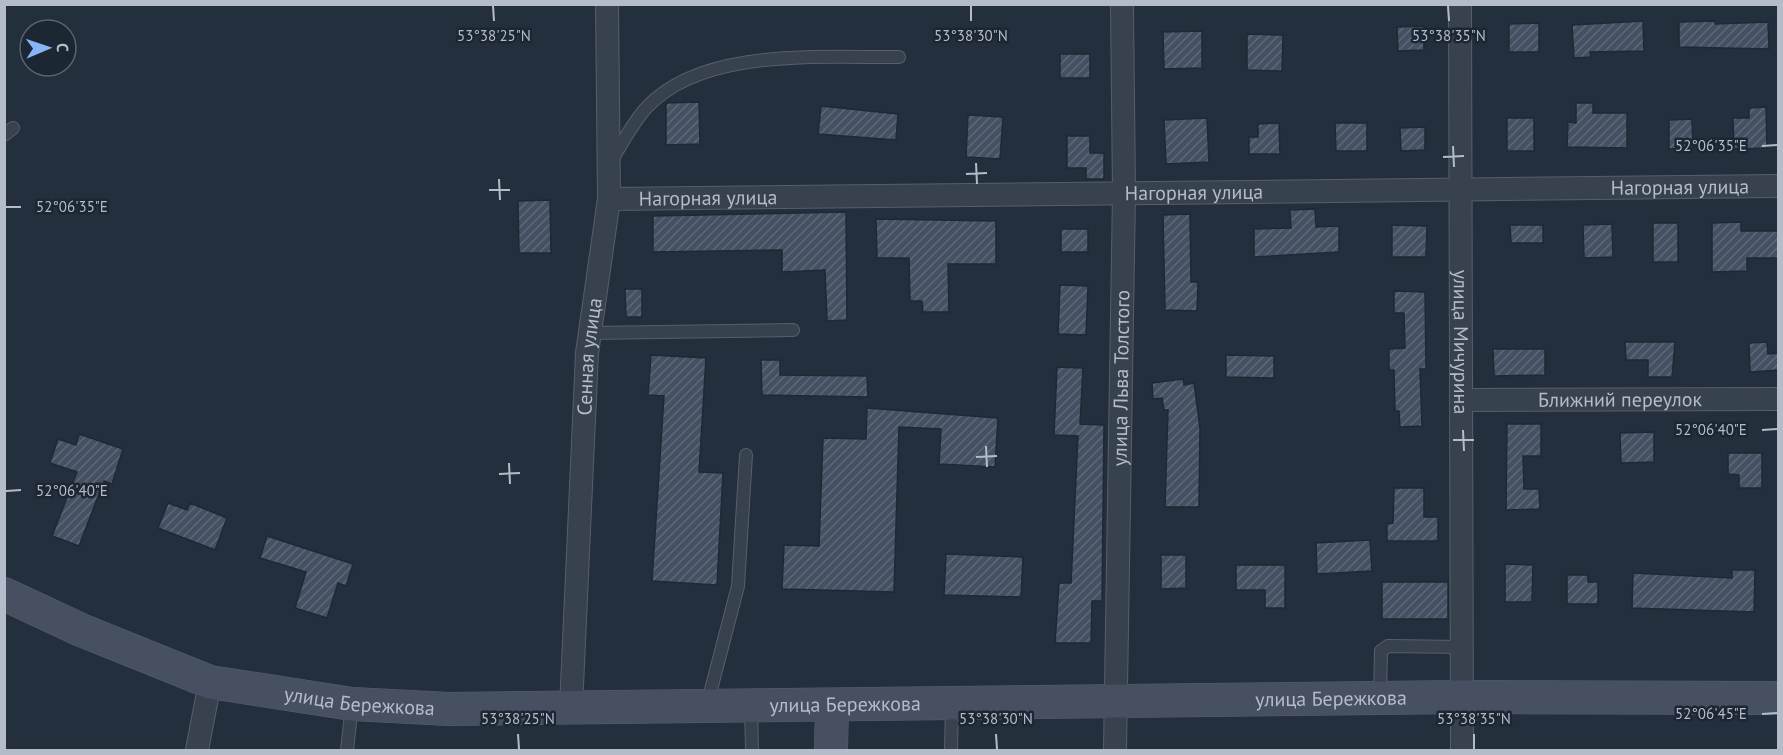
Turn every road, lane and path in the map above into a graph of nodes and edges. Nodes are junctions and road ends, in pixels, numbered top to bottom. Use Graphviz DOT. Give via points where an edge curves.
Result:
graph roads {
  1 [pos="607,4"];
  2 [pos="1122,4"];
  3 [pos="1460,4"];
  4 [pos="899,57"];
  5 [pos="609,165"];
  6 [pos="1779,186"];
  7 [pos="1459,190"];
  8 [pos="1124,193"];
  9 [pos="609,199"];
  10 [pos="793,330"];
  11 [pos="590,333"];
  12 [pos="1779,399"];
  13 [pos="1462,400"];
  14 [pos="746,455"];
  15 [pos="4,594"];
  16 [pos="1461,647"];
  17 [pos="210,682"];
  18 [pos="1461,697"];
  19 [pos="1779,698"];
  20 [pos="1380,699"];
  21 [pos="1115,702"];
  22 [pos="352,704"];
  23 [pos="952,704"];
  24 [pos="832,705"];
  25 [pos="752,706"];
  26 [pos="707,707"];
  27 [pos="571,708"];
  28 [pos="197,750"];
  29 [pos="347,750"];
  30 [pos="752,750"];
  31 [pos="831,750"];
  32 [pos="951,750"];
  33 [pos="1115,750"];
  34 [pos="1462,750"];
  1 -- 5 [label="street, Сенная улица"];
  2 -- 8 [label="street, улица Льва Толстого"];
  3 -- 7 [label="street, улица Мичурина"];
  4 -- 5 [label="lane" via="771,59 695,76 646,108"];
  5 -- 9 [label="street, Сенная улица"];
  6 -- 7 [label="street, Нагорная улица"];
  7 -- 8 [label="street, Нагорная улица"];
  7 -- 13 [label="street, улица Мичурина"];
  8 -- 9 [label="street, Нагорная улица"];
  8 -- 21 [label="street, улица Льва Толстого"];
  9 -- 11 [label="street, Сенная улица"];
  10 -- 11 [label="lane"];
  11 -- 27 [label="street, Сенная улица"];
  12 -- 13 [label="street, Ближний переулок"];
  13 -- 16 [label="street, улица Мичурина"];
  14 -- 26 [label="lane" via="738,586"];
  15 -- 17 [label="street, улица Бережкова"];
  16 -- 18 [label="street, улица Мичурина"];
  16 -- 20 [label="lane" via="1388,646 1381,651"];
  17 -- 22 [label="street, улица Бережкова"];
  17 -- 28 [label="street"];
  18 -- 19 [label="street, улица Бережкова"];
  18 -- 20 [label="street, улица Бережкова"];
  18 -- 34 [label="street, улица Мичурина"];
  20 -- 21 [label="street, улица Бережкова"];
  21 -- 23 [label="street, улица Бережкова"];
  21 -- 33 [label="street, улица Льва Толстого"];
  22 -- 27 [label="street, улица Бережкова" via="449,709"];
  22 -- 29 [label="lane"];
  23 -- 24 [label="street, улица Бережкова"];
  23 -- 32 [label="lane"];
  24 -- 25 [label="street, улица Бережкова"];
  24 -- 31 [label="street"];
  25 -- 26 [label="street, улица Бережкова"];
  25 -- 30 [label="lane"];
  26 -- 27 [label="street, улица Бережкова"];
}
